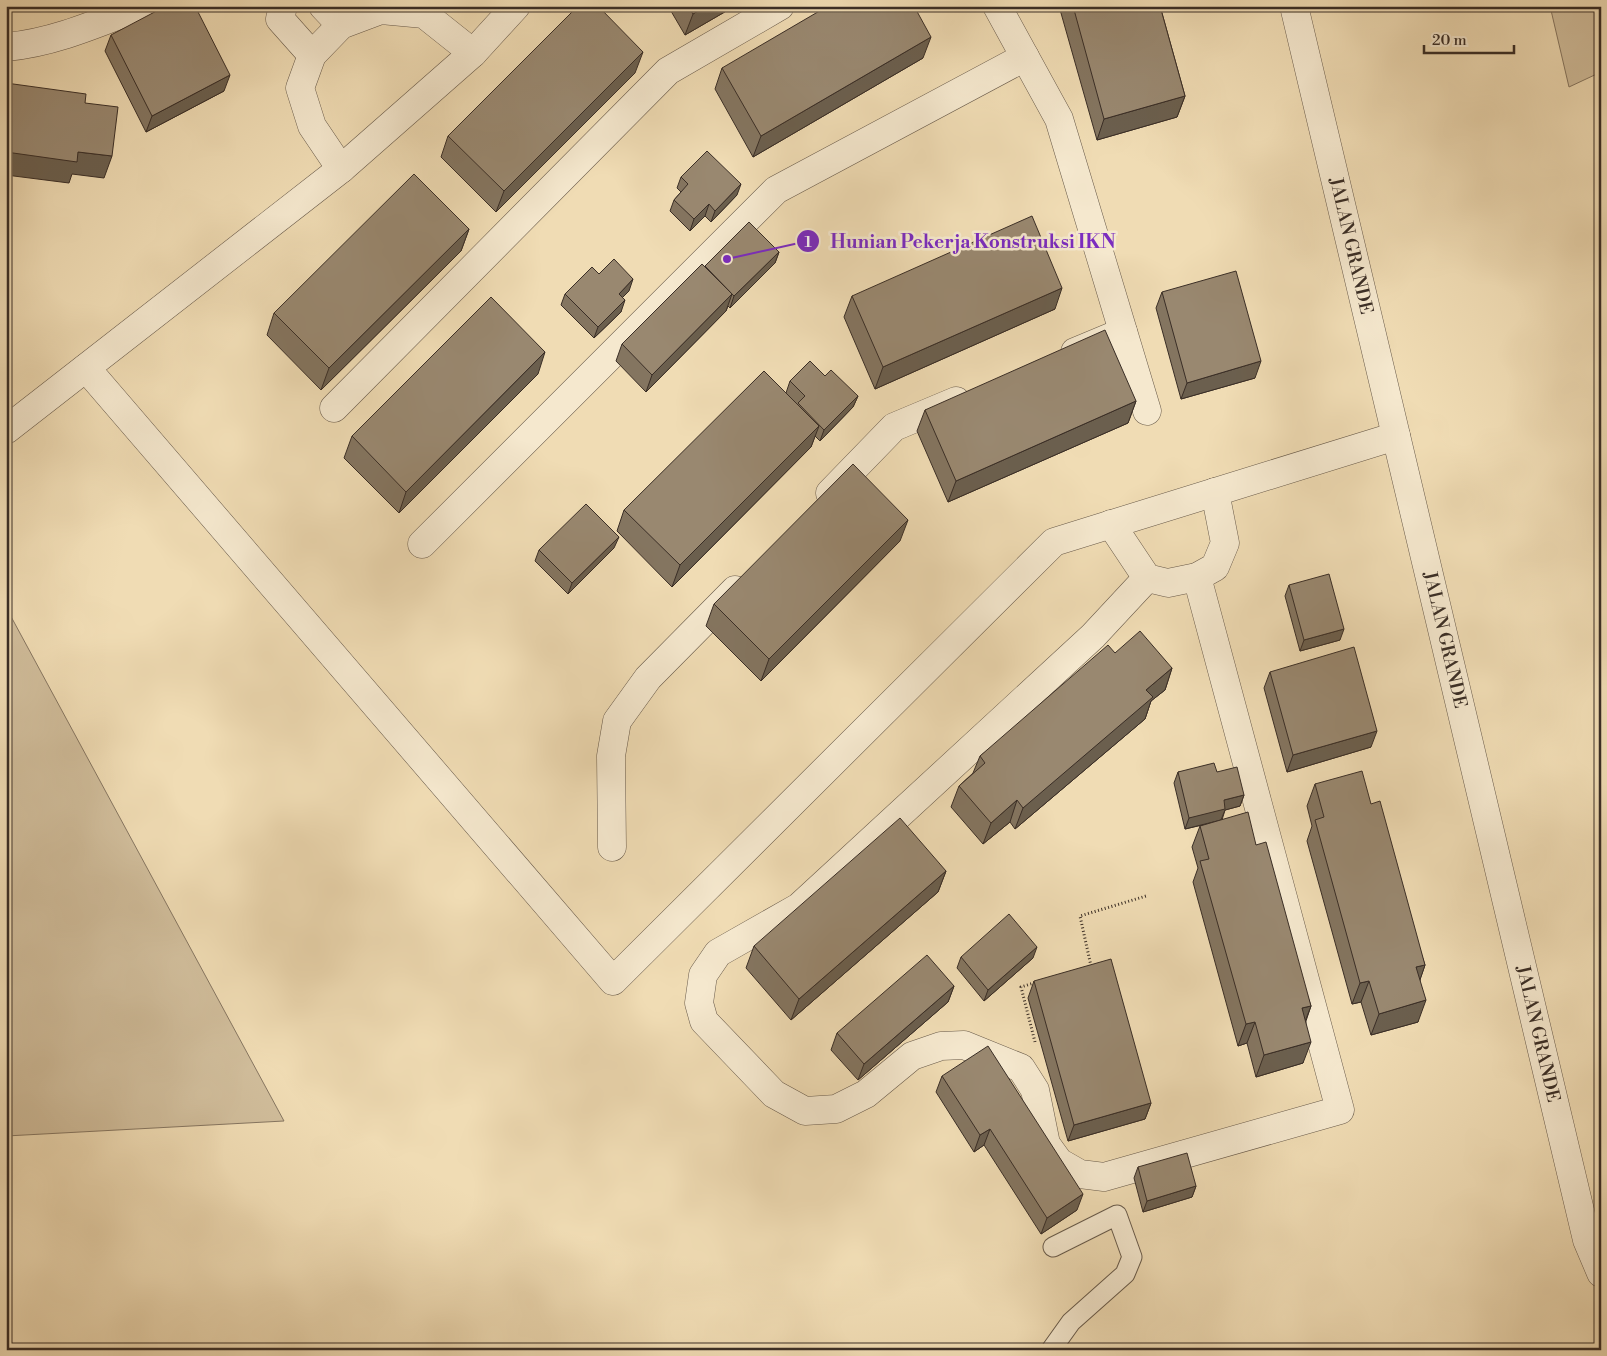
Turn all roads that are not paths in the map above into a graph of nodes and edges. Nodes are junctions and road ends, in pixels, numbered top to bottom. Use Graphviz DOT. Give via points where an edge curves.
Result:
graph roads {
  1 [pos="142,6"];
  2 [pos="283,6"];
  3 [pos="516,6"];
  4 [pos="780,6"];
  5 [pos="997,6"];
  6 [pos="1294,6"];
  7 [pos="332,15"];
  8 [pos="6,47"];
  9 [pos="473,53"];
  10 [pos="312,55"];
  11 [pos="1025,57"];
  12 [pos="341,169"];
  13 [pos="1123,332"];
  14 [pos="1050,363"];
  15 [pos="86,368"];
  16 [pos="976,393"];
  17 [pos="334,408"];
  18 [pos="1147,412"];
  19 [pos="6,430"];
  20 [pos="1396,436"];
  21 [pos="1215,492"];
  22 [pos="812,511"];
  23 [pos="1110,524"];
  24 [pos="422,544"];
  25 [pos="751,574"];
  26 [pos="1197,577"];
  27 [pos="1147,578"];
  28 [pos="612,847"];
  29 [pos="1053,1247"];
  30 [pos="1601,1272"];
  31 [pos="1051,1350"];
  1 -- 8 [label="street" via="76,31 28,45"];
  2 -- 10 [label="street" via="280,19"];
  3 -- 9 [label="street"];
  4 -- 17 [label="street" via="668,71"];
  5 -- 11 [label="street"];
  6 -- 20 [label="street, JALAN GRANDE"];
  7 -- 9 [label="street" via="381,10 424,14"];
  7 -- 10 [label="street"];
  9 -- 12 [label="street"];
  10 -- 12 [label="street" via="300,88 312,126"];
  11 -- 13 [label="street" via="1059,119"];
  11 -- 24 [label="street" via="776,190"];
  12 -- 15 [label="street"];
  13 -- 14 [label="street"];
  13 -- 18 [label="street"];
  15 -- 19 [label="street"];
  15 -- 23 [label="street" via="613,981 1054,542"];
  16 -- 22 [label="street" via="894,427"];
  20 -- 21 [label="street"];
  20 -- 30 [label="street, JALAN GRANDE" via="1587,1240"];
  21 -- 23 [label="street"];
  21 -- 26 [label="street" via="1225,543 1215,566"];
  23 -- 27 [label="street"];
  25 -- 28 [label="street" via="648,678 617,721 611,756"];
  26 -- 27 [label="street" via="1168,583"];
  26 -- 27 [label="street" via="1340,1110 1104,1177 1080,1174 1059,1162 1046,1144 1035,1090 1021,1068 964,1045 941,1046 912,1056 866,1094 836,1109 805,1111 774,1094 704,1022 699,1003 703,975 718,953 799,907 1093,636"];
  29 -- 31 [label="lane" via="1117,1216 1132,1257 1125,1274 1072,1322"];
}
